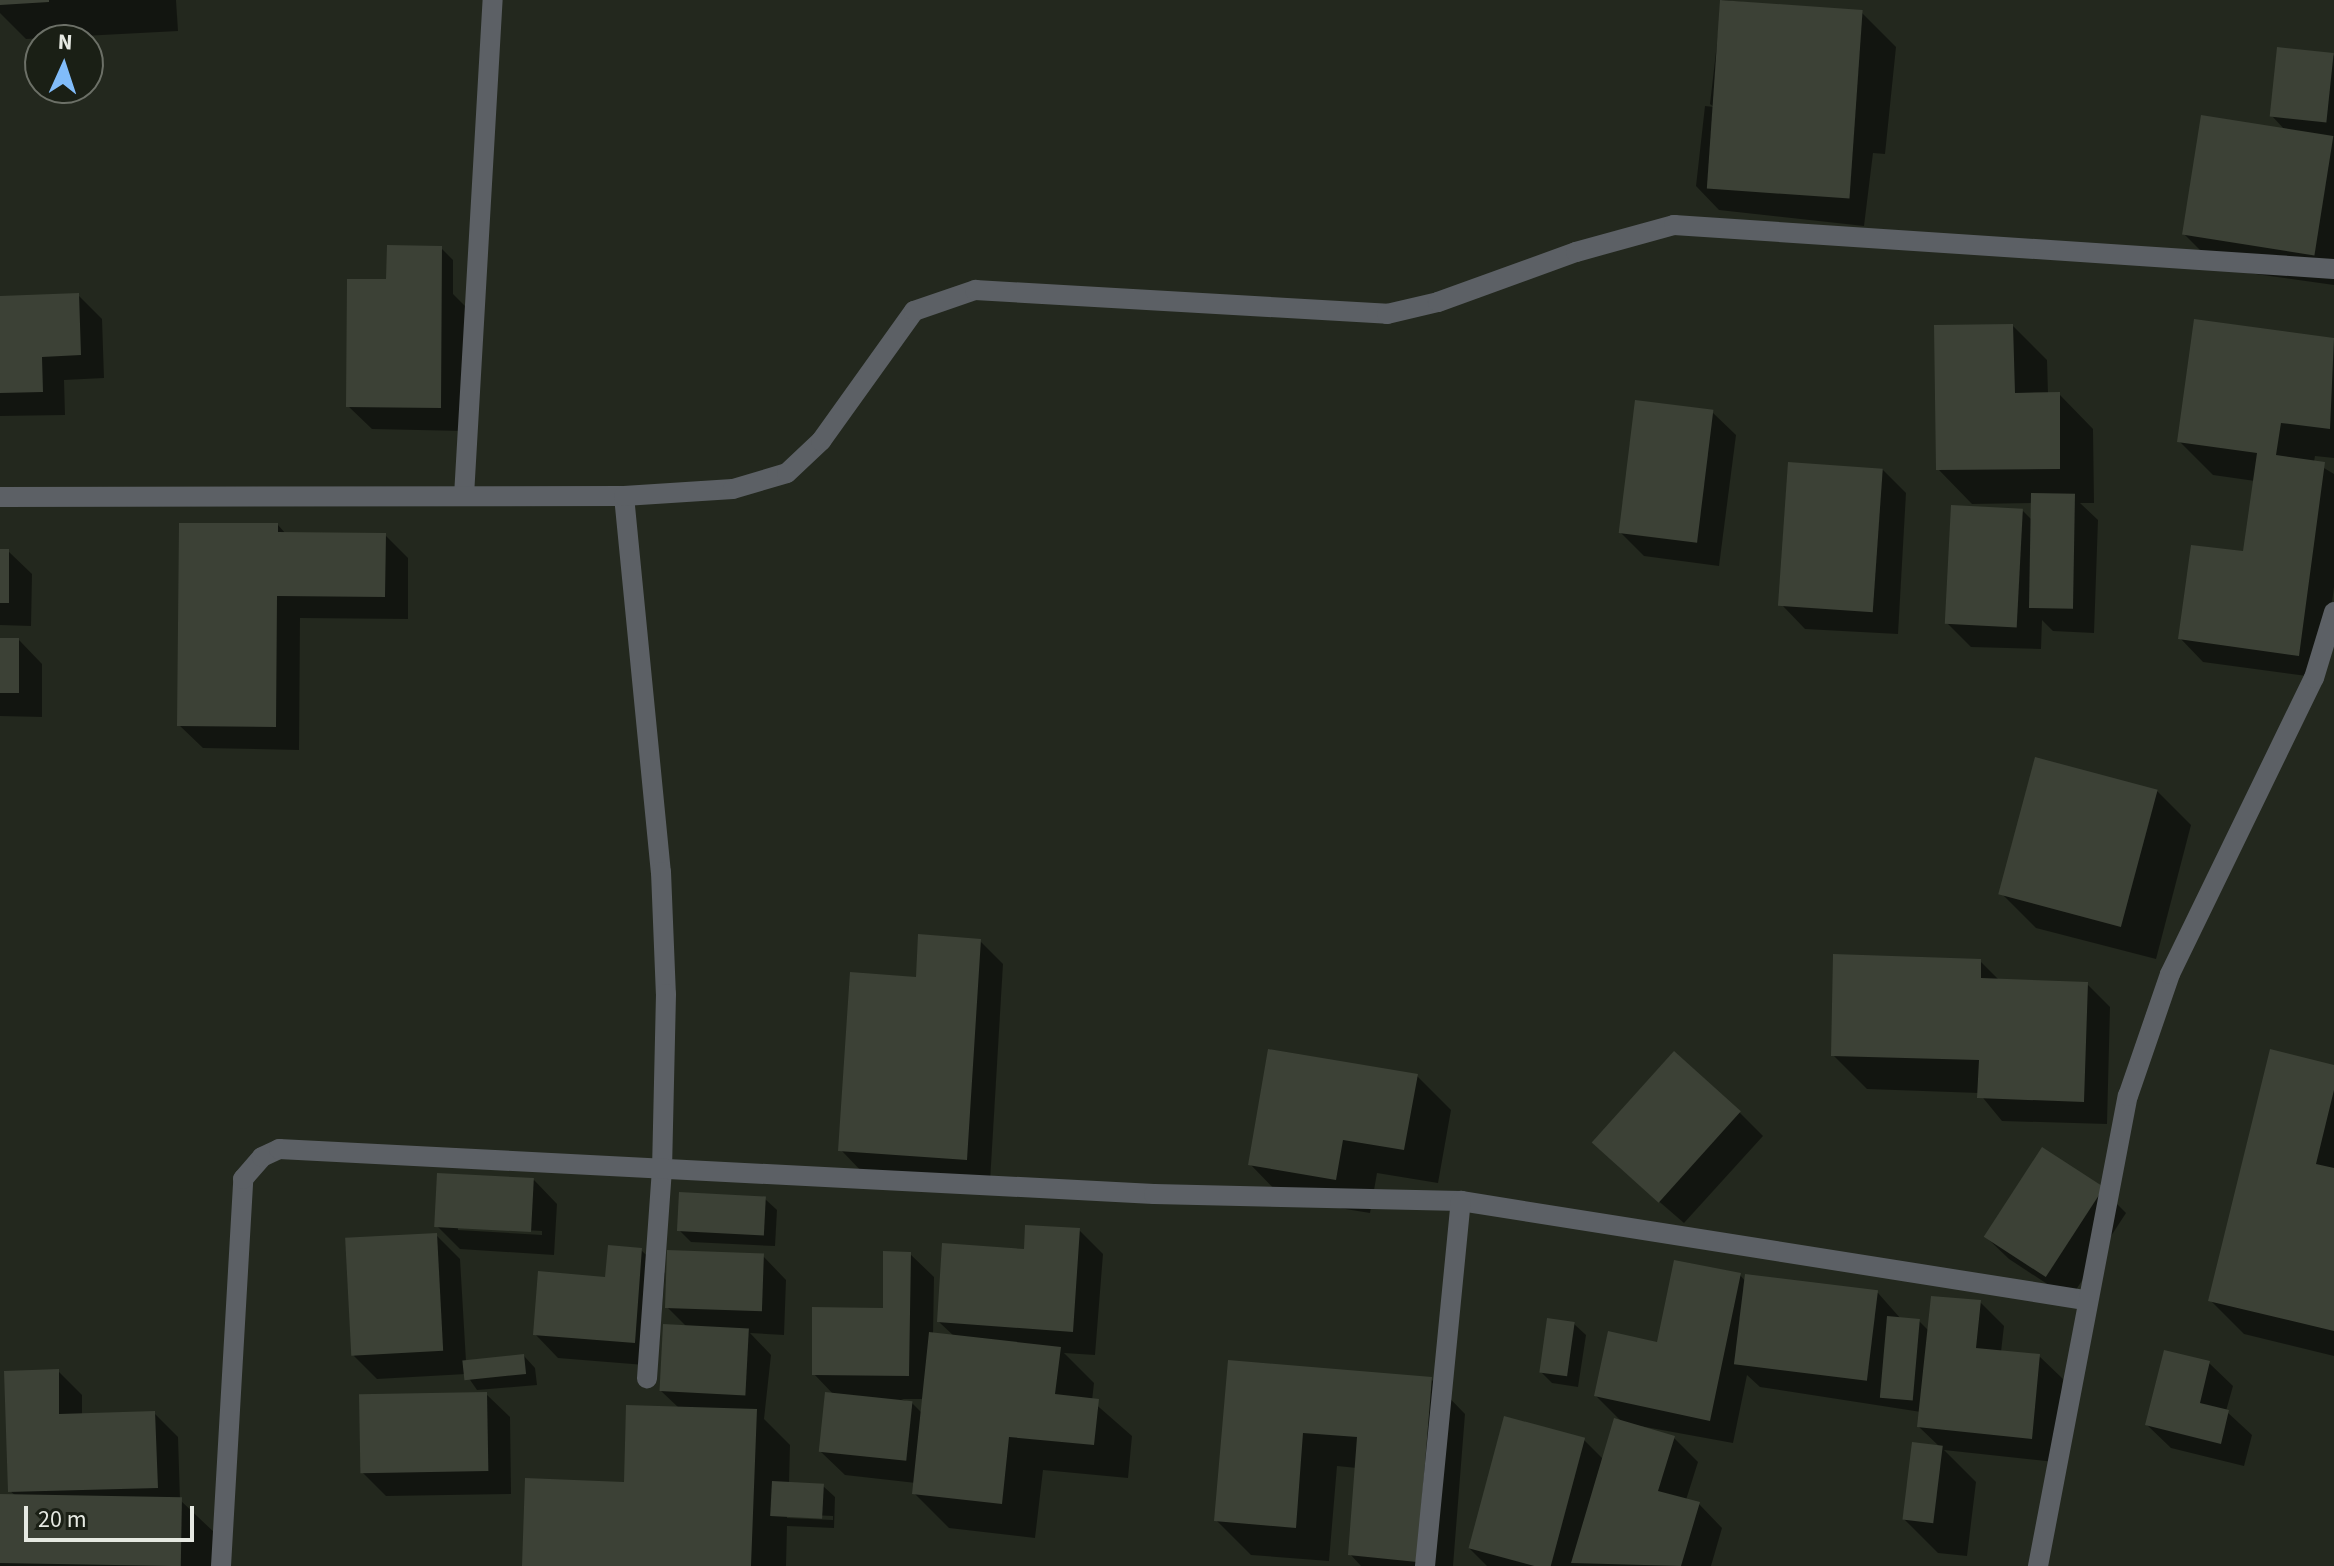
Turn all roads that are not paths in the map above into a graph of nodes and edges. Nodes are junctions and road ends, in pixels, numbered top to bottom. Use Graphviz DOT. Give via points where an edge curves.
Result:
graph roads {
  1 [pos="493,0"];
  2 [pos="2334,269"];
  3 [pos="464,496"];
  4 [pos="624,496"];
  5 [pos="0,497"];
  6 [pos="2334,612"];
  7 [pos="662,1169"];
  8 [pos="1461,1201"];
  9 [pos="2085,1300"];
  10 [pos="647,1378"];
  11 [pos="221,1566"];
  12 [pos="1425,1566"];
  13 [pos="2038,1566"];
  1 -- 3 [label="street"];
  2 -- 4 [label="street" via="1674,225 1387,314 975,290 927,303 902,322 821,441 787,473 733,489"];
  3 -- 4 [label="street"];
  3 -- 5 [label="street"];
  4 -- 7 [label="street" via="661,872 666,994"];
  6 -- 9 [label="street" via="2314,678 2170,974 2128,1096"];
  7 -- 8 [label="street" via="1154,1194"];
  7 -- 10 [label="street"];
  7 -- 11 [label="street" via="279,1149 252,1166 243,1179"];
  8 -- 9 [label="street"];
  8 -- 12 [label="street"];
  9 -- 13 [label="street"];
}
